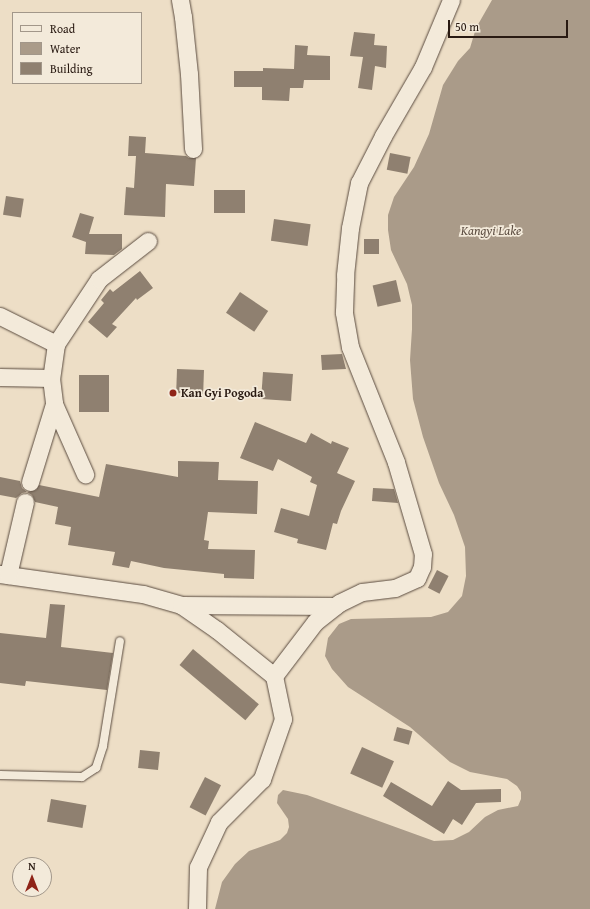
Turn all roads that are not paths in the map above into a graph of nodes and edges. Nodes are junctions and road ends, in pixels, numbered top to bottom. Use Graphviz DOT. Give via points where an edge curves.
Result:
graph roads {
  1 [pos="180,0"];
  2 [pos="451,0"];
  3 [pos="193,149"];
  4 [pos="148,241"];
  5 [pos="0,316"];
  6 [pos="56,344"];
  7 [pos="0,377"];
  8 [pos="51,378"];
  9 [pos="54,404"];
  10 [pos="85,474"];
  11 [pos="30,482"];
  12 [pos="25,502"];
  13 [pos="4,575"];
  14 [pos="181,605"];
  15 [pos="335,606"];
  16 [pos="120,642"];
  17 [pos="274,676"];
  18 [pos="0,775"];
  19 [pos="197,909"];
  1 -- 3 [label="street" via="189,74"];
  2 -- 15 [label="street" via="423,67 359,183 350,228 345,275 344,312 350,347 396,462 423,554 422,567 417,578 395,588 362,592"];
  4 -- 6 [label="street" via="99,279"];
  5 -- 6 [label="street"];
  6 -- 8 [label="street"];
  7 -- 8 [label="street"];
  8 -- 9 [label="street"];
  9 -- 10 [label="street"];
  9 -- 11 [label="street"];
  12 -- 13 [label="street"];
  13 -- 14 [label="street" via="143,594"];
  14 -- 15 [label="street"];
  14 -- 17 [label="street"];
  15 -- 17 [label="street" via="315,622"];
  16 -- 18 [label="lane" via="104,746 96,768 82,777"];
  17 -- 19 [label="street" via="283,719 262,779 219,822 201,860 198,867"];
}
